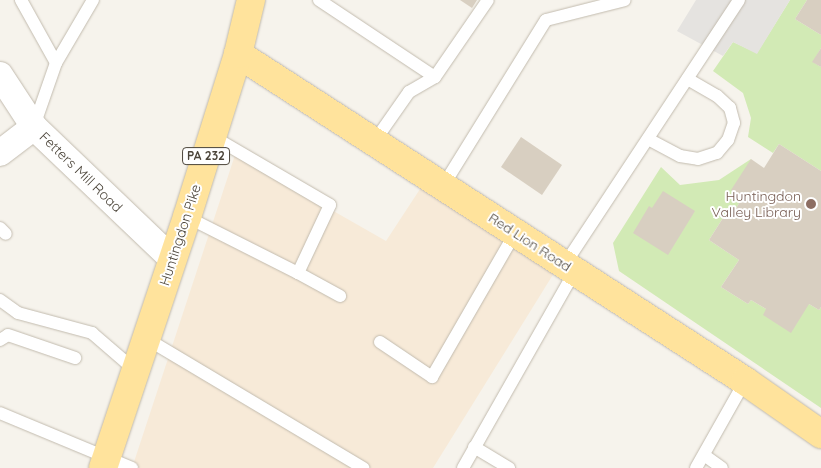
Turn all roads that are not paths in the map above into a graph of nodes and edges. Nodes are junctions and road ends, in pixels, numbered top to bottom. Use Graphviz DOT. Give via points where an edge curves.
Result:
graph roads {
  1 [pos="21,0"];
  2 [pos="93,0"];
  3 [pos="251,0"];
  4 [pos="319,0"];
  5 [pos="488,0"];
  6 [pos="625,0"];
  7 [pos="739,0"];
  8 [pos="238,54"];
  9 [pos="56,63"];
  10 [pos="0,75"];
  11 [pos="435,77"];
  12 [pos="687,79"];
  13 [pos="34,127"];
  14 [pos="212,136"];
  15 [pos="648,139"];
  16 [pos="374,142"];
  17 [pos="0,153"];
  18 [pos="444,186"];
  19 [pos="187,217"];
  20 [pos="515,233"];
  21 [pos="172,259"];
  22 [pos="570,268"];
  23 [pos="298,273"];
  24 [pos="340,296"];
  25 [pos="0,300"];
  26 [pos="147,339"];
  27 [pos="0,340"];
  28 [pos="380,342"];
  29 [pos="75,358"];
  30 [pos="136,371"];
  31 [pos="745,381"];
  32 [pos="0,413"];
  33 [pos="821,434"];
  34 [pos="474,447"];
  35 [pos="704,455"];
  36 [pos="110,464"];
  37 [pos="132,468"];
  38 [pos="363,468"];
  39 [pos="463,468"];
  40 [pos="509,468"];
  41 [pos="696,468"];
  42 [pos="722,468"];
  1 -- 9 [label="lane"];
  2 -- 9 [label="lane"];
  3 -- 8 [label="main road, Huntingdon Pike / PA 232"];
  4 -- 11 [label="lane"];
  5 -- 11 [label="lane"];
  6 -- 18 [label="lane" via="546,20"];
  7 -- 12 [label="lane"];
  8 -- 14 [label="main road, Huntingdon Pike / PA 232"];
  8 -- 16 [label="main road, Red Lion Road"];
  9 -- 13 [label="lane"];
  10 -- 13 [label="street, Fetters Mill Road"];
  11 -- 16 [label="lane" via="409,92"];
  12 -- 15 [label="lane"];
  12 -- 15 [label="lane" via="717,96 730,108 734,123 728,140 717,153 698,159 680,156"];
  13 -- 17 [label="street"];
  13 -- 21 [label="street, Fetters Mill Road"];
  14 -- 19 [label="main road, Huntingdon Pike / PA 232"];
  14 -- 23 [label="lane" via="330,206"];
  15 -- 22 [label="lane"];
  16 -- 18 [label="main road, Red Lion Road"];
  18 -- 20 [label="main road, Red Lion Road"];
  19 -- 21 [label="main road, Huntingdon Pike / PA 232"];
  19 -- 23 [label="lane"];
  20 -- 22 [label="main road, Red Lion Road"];
  20 -- 28 [label="lane" via="432,377"];
  21 -- 26 [label="main road, Huntingdon Pike / PA 232"];
  22 -- 31 [label="main road, Red Lion Road"];
  22 -- 34 [label="lane"];
  23 -- 24 [label="lane"];
  25 -- 30 [label="lane" via="18,313 92,332"];
  26 -- 30 [label="main road, Huntingdon Pike / PA 232"];
  26 -- 38 [label="lane"];
  27 -- 29 [label="lane" via="8,335"];
  30 -- 36 [label="main road, Huntingdon Pike / PA 232"];
  31 -- 33 [label="main road, Red Lion Road"];
  31 -- 35 [label="lane"];
  32 -- 36 [label="lane"];
  34 -- 39 [label="lane"];
  34 -- 40 [label="lane"];
  35 -- 41 [label="lane"];
  35 -- 42 [label="lane"];
  36 -- 37 [label="lane"];
}
